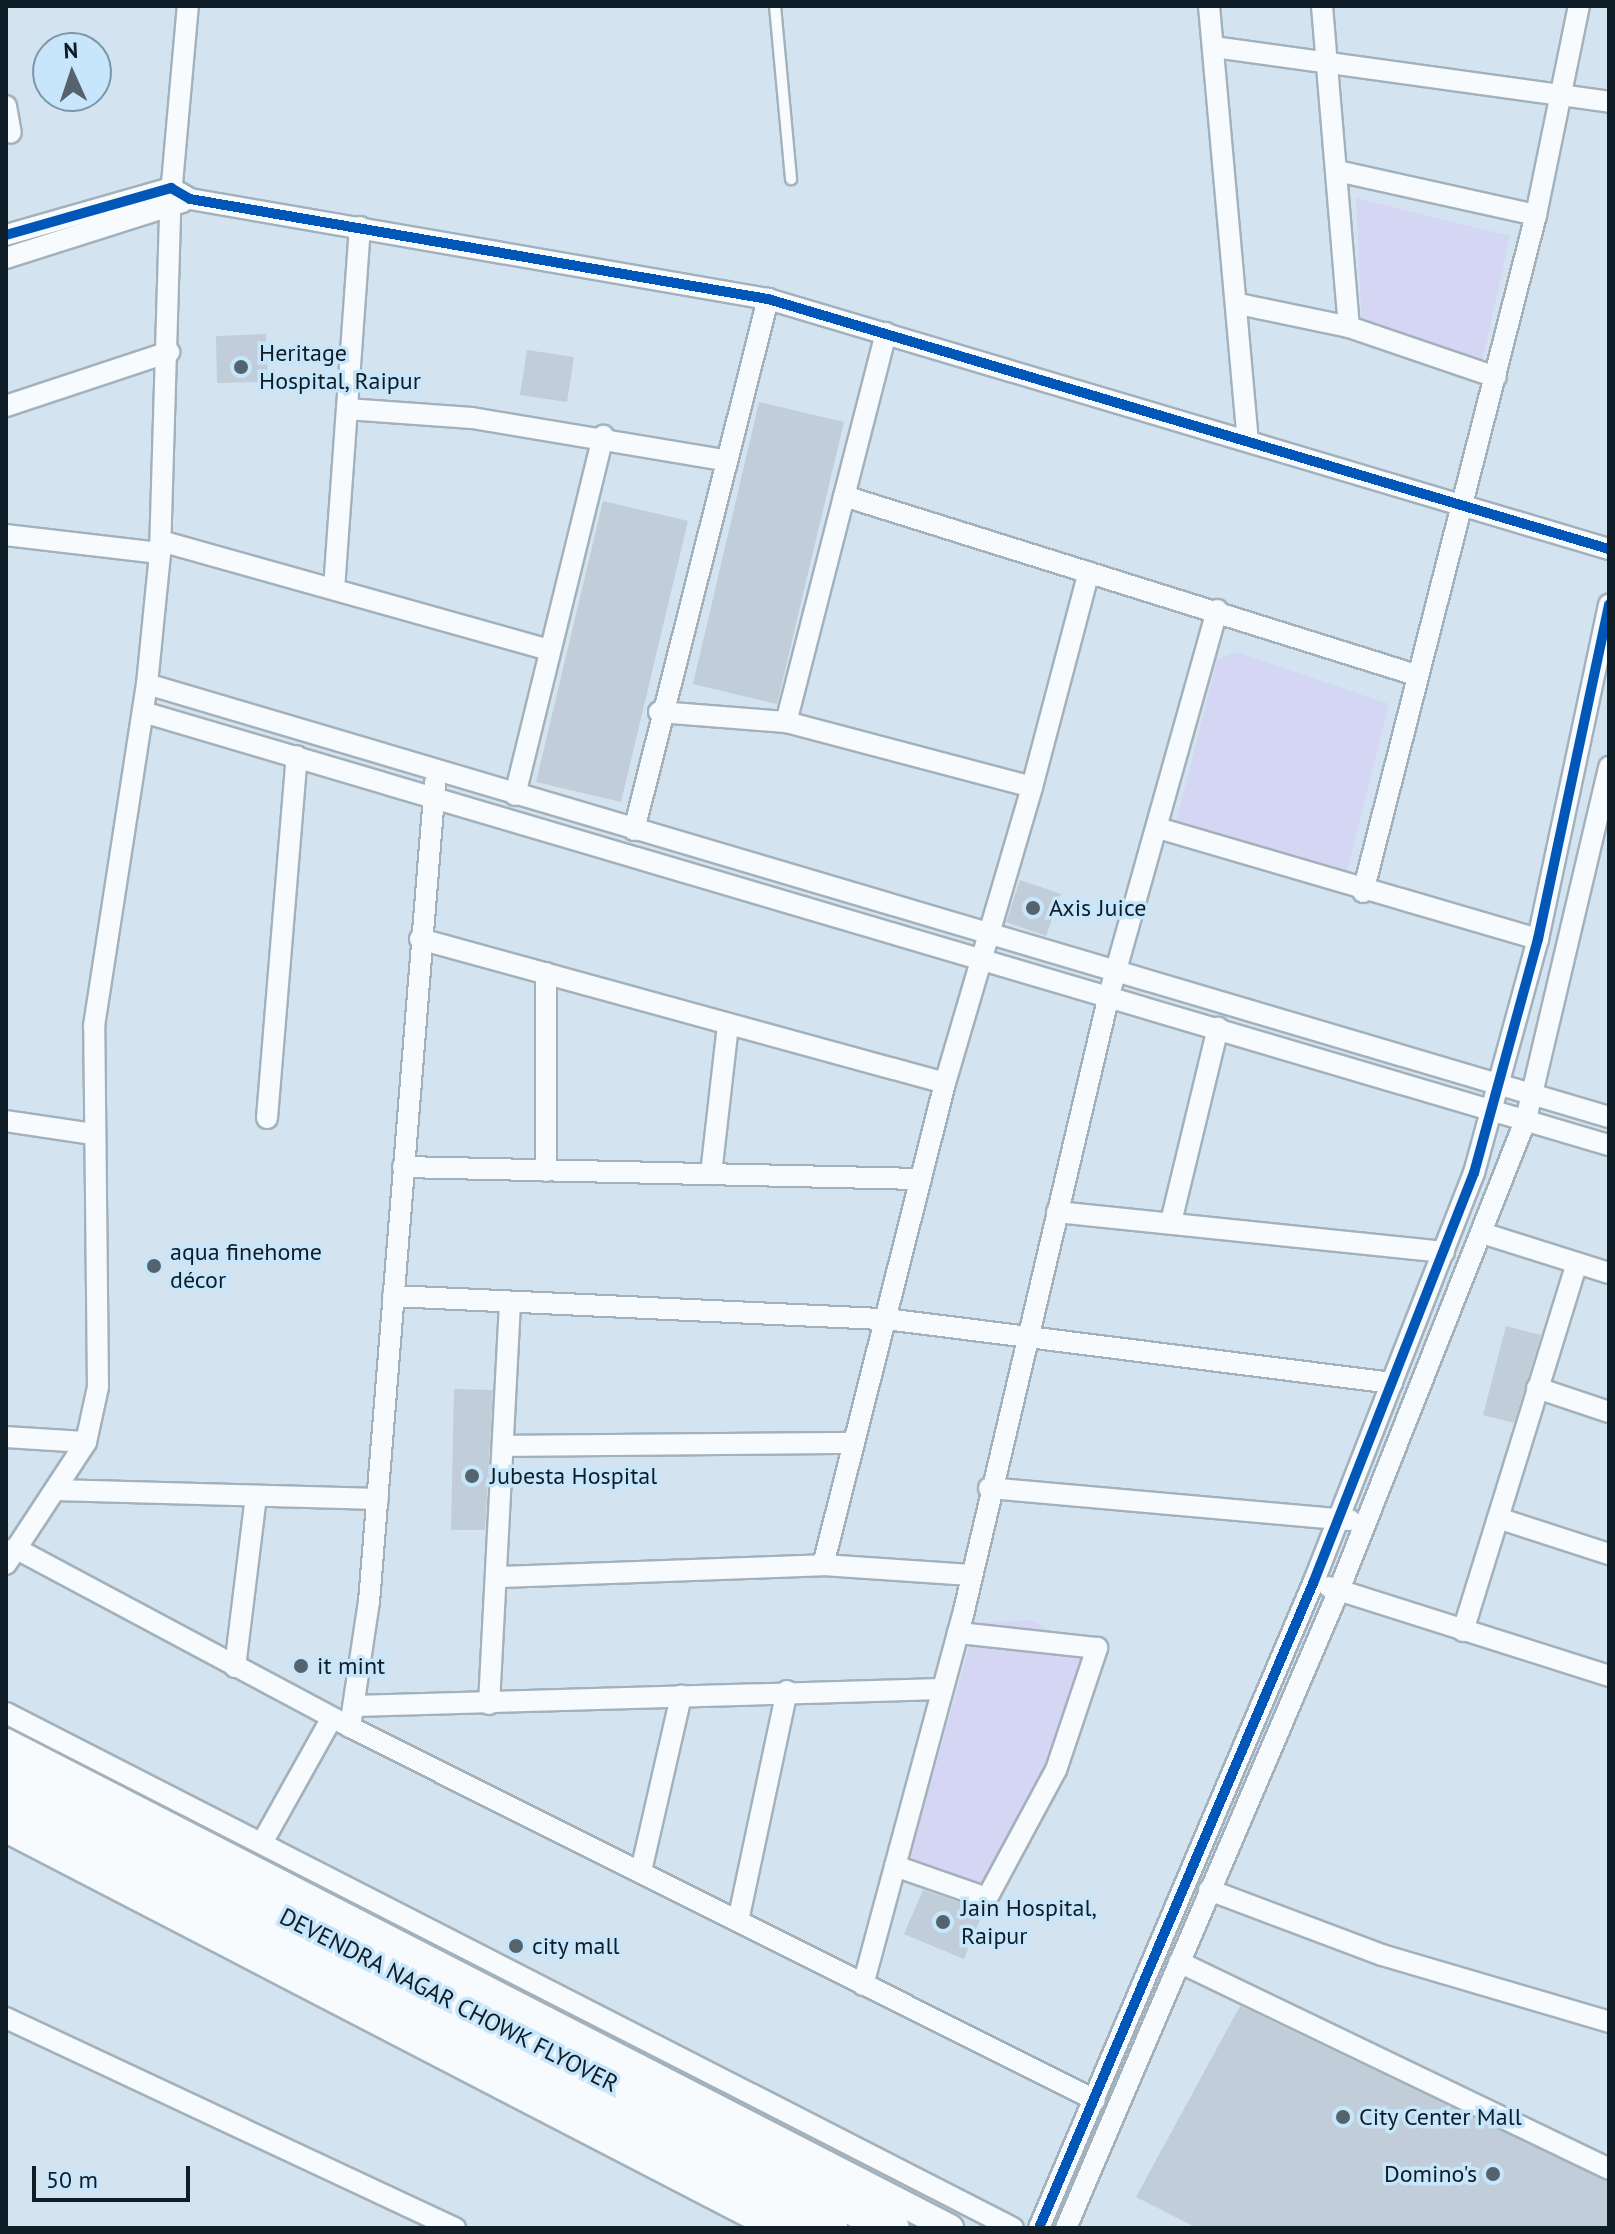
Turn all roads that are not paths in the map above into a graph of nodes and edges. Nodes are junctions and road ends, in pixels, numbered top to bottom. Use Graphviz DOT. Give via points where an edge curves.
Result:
graph roads {
  1 [pos="188,6"];
  2 [pos="775,6"];
  3 [pos="1209,6"];
  4 [pos="1322,6"];
  5 [pos="1579,6"];
  6 [pos="1214,47"];
  7 [pos="1327,62"];
  8 [pos="1562,94"];
  9 [pos="1609,102"];
  10 [pos="6,106"];
  11 [pos="11,133"];
  12 [pos="1337,171"];
  13 [pos="791,179"];
  14 [pos="171,197"];
  15 [pos="1536,215"];
  16 [pos="360,227"];
  17 [pos="6,235"];
  18 [pos="6,258"];
  19 [pos="768,299"];
  20 [pos="1239,304"];
  21 [pos="1349,327"];
  22 [pos="886,333"];
  23 [pos="169,352"];
  24 [pos="1496,377"];
  25 [pos="6,406"];
  26 [pos="347,409"];
  27 [pos="603,436"];
  28 [pos="1248,440"];
  29 [pos="723,460"];
  30 [pos="844,496"];
  31 [pos="1464,506"];
  32 [pos="6,535"];
  33 [pos="160,547"];
  34 [pos="1609,549"];
  35 [pos="1089,572"];
  36 [pos="334,589"];
  37 [pos="1609,604"];
  38 [pos="1217,610"];
  39 [pos="548,650"];
  40 [pos="1416,675"];
  41 [pos="147,684"];
  42 [pos="143,712"];
  43 [pos="659,712"];
  44 [pos="786,722"];
  45 [pos="297,756"];
  46 [pos="1609,767"];
  47 [pos="435,771"];
  48 [pos="1032,787"];
  49 [pos="515,795"];
  50 [pos="436,796"];
  51 [pos="1158,828"];
  52 [pos="634,830"];
  53 [pos="1363,892"];
  54 [pos="987,931"];
  55 [pos="420,939"];
  56 [pos="1538,939"];
  57 [pos="981,956"];
  58 [pos="1117,971"];
  59 [pos="546,973"];
  60 [pos="1109,995"];
  61 [pos="728,1025"];
  62 [pos="1218,1028"];
  63 [pos="945,1083"];
  64 [pos="1503,1085"];
  65 [pos="1535,1094"];
  66 [pos="1495,1110"];
  67 [pos="1609,1117"];
  68 [pos="267,1118"];
  69 [pos="1526,1119"];
  70 [pos="6,1121"];
  71 [pos="93,1134"];
  72 [pos="1609,1145"];
  73 [pos="403,1167"];
  74 [pos="546,1171"];
  75 [pos="711,1174"];
  76 [pos="921,1179"];
  77 [pos="1057,1212"];
  78 [pos="1171,1222"];
  79 [pos="1482,1233"];
  80 [pos="1444,1252"];
  81 [pos="1577,1263"];
  82 [pos="1609,1273"];
  83 [pos="393,1296"];
  84 [pos="510,1305"];
  85 [pos="886,1319"];
  86 [pos="1029,1332"];
  87 [pos="1392,1383"];
  88 [pos="1537,1388"];
  89 [pos="1609,1412"];
  90 [pos="6,1437"];
  91 [pos="86,1442"];
  92 [pos="854,1443"];
  93 [pos="505,1446"];
  94 [pos="989,1488"];
  95 [pos="56,1490"];
  96 [pos="256,1496"];
  97 [pos="378,1499"];
  98 [pos="1340,1517"];
  99 [pos="1498,1518"];
  100 [pos="1364,1524"];
  101 [pos="1609,1554"];
  102 [pos="10,1556"];
  103 [pos="823,1565"];
  104 [pos="971,1575"];
  105 [pos="501,1577"];
  106 [pos="1314,1581"];
  107 [pos="1339,1590"];
  108 [pos="1463,1631"];
  109 [pos="958,1633"];
  110 [pos="235,1667"];
  111 [pos="1609,1676"];
  112 [pos="942,1689"];
  113 [pos="787,1691"];
  114 [pos="681,1696"];
  115 [pos="489,1704"];
  116 [pos="355,1706"];
  117 [pos="6,1713"];
  118 [pos="341,1722"];
  119 [pos="6,1742"];
  120 [pos="6,1772"];
  121 [pos="6,1804"];
  122 [pos="6,1829"];
  123 [pos="262,1843"];
  124 [pos="895,1866"];
  125 [pos="641,1871"];
  126 [pos="1209,1890"];
  127 [pos="738,1921"];
  128 [pos="1179,1962"];
  129 [pos="863,1985"];
  130 [pos="6,2018"];
  131 [pos="1609,2022"];
  132 [pos="1095,2100"];
  133 [pos="1609,2169"];
  134 [pos="455,2228"];
  135 [pos="776,2228"];
  136 [pos="830,2228"];
  137 [pos="892,2228"];
  138 [pos="950,2228"];
  139 [pos="1013,2228"];
  140 [pos="1039,2228"];
  141 [pos="1066,2228"];
  1 -- 14 [label="street"];
  2 -- 13 [label="lane"];
  3 -- 6 [label="street"];
  4 -- 7 [label="street"];
  5 -- 8 [label="street"];
  6 -- 7 [label="street"];
  6 -- 20 [label="street"];
  7 -- 8 [label="street"];
  7 -- 12 [label="street"];
  8 -- 9 [label="street"];
  8 -- 15 [label="street"];
  10 -- 11 [label="street"];
  12 -- 15 [label="street"];
  12 -- 21 [label="street"];
  14 -- 16 [label="street"];
  14 -- 17 [label="street"];
  14 -- 18 [label="street"];
  14 -- 23 [label="street"];
  15 -- 24 [label="street"];
  16 -- 19 [label="street"];
  16 -- 26 [label="street"];
  19 -- 22 [label="street"];
  19 -- 29 [label="street"];
  20 -- 21 [label="street"];
  20 -- 28 [label="street"];
  21 -- 24 [label="street"];
  22 -- 28 [label="street"];
  22 -- 30 [label="street"];
  23 -- 25 [label="street"];
  23 -- 33 [label="street"];
  24 -- 31 [label="street"];
  26 -- 27 [label="street"];
  26 -- 36 [label="street"];
  27 -- 29 [label="street"];
  27 -- 39 [label="street"];
  28 -- 31 [label="street"];
  29 -- 43 [label="street"];
  30 -- 35 [label="street"];
  30 -- 44 [label="street"];
  31 -- 34 [label="street"];
  31 -- 40 [label="street"];
  32 -- 33 [label="street"];
  33 -- 36 [label="street"];
  33 -- 41 [label="street"];
  35 -- 38 [label="street"];
  35 -- 48 [label="street"];
  36 -- 39 [label="street"];
  37 -- 56 [label="street"];
  38 -- 40 [label="street"];
  38 -- 51 [label="street"];
  39 -- 49 [label="street"];
  40 -- 53 [label="street"];
  41 -- 42 [label="street"];
  41 -- 47 [label="street"];
  42 -- 45 [label="street"];
  42 -- 71 [label="street" via="103,948"];
  43 -- 44 [label="street"];
  43 -- 52 [label="street"];
  44 -- 48 [label="street"];
  45 -- 50 [label="street"];
  45 -- 68 [label="street"];
  46 -- 65 [label="street"];
  47 -- 49 [label="street"];
  47 -- 50 [label="street"];
  48 -- 54 [label="street"];
  49 -- 52 [label="street"];
  50 -- 55 [label="street"];
  50 -- 57 [label="street"];
  51 -- 53 [label="street"];
  51 -- 58 [label="street"];
  52 -- 54 [label="street"];
  53 -- 56 [label="street"];
  54 -- 57 [label="street"];
  54 -- 58 [label="street"];
  55 -- 59 [label="street"];
  55 -- 73 [label="street"];
  56 -- 64 [label="street"];
  57 -- 60 [label="street"];
  57 -- 63 [label="street"];
  58 -- 60 [label="street"];
  58 -- 64 [label="street"];
  59 -- 61 [label="street"];
  59 -- 74 [label="street"];
  60 -- 62 [label="street"];
  60 -- 77 [label="street"];
  61 -- 63 [label="street"];
  61 -- 75 [label="street"];
  62 -- 66 [label="street"];
  62 -- 78 [label="street"];
  63 -- 76 [label="street"];
  64 -- 65 [label="street"];
  64 -- 66 [label="street"];
  65 -- 67 [label="street"];
  65 -- 69 [label="street"];
  66 -- 69 [label="street"];
  66 -- 80 [label="street"];
  69 -- 72 [label="street"];
  69 -- 79 [label="street"];
  70 -- 71 [label="street"];
  71 -- 91 [label="street" via="98,1387"];
  73 -- 74 [label="street"];
  73 -- 83 [label="street"];
  74 -- 75 [label="street"];
  75 -- 76 [label="street"];
  76 -- 85 [label="street"];
  77 -- 78 [label="street"];
  77 -- 86 [label="street"];
  78 -- 80 [label="street"];
  79 -- 81 [label="street"];
  79 -- 100 [label="street"];
  80 -- 87 [label="street"];
  81 -- 82 [label="street"];
  81 -- 88 [label="street"];
  83 -- 84 [label="street"];
  83 -- 97 [label="street"];
  84 -- 85 [label="street"];
  84 -- 93 [label="street"];
  85 -- 86 [label="street"];
  85 -- 92 [label="street"];
  86 -- 87 [label="street"];
  86 -- 94 [label="street"];
  87 -- 98 [label="street"];
  88 -- 89 [label="street"];
  88 -- 99 [label="street"];
  90 -- 91 [label="street"];
  91 -- 95 [label="street"];
  92 -- 93 [label="street"];
  92 -- 103 [label="street"];
  93 -- 105 [label="street"];
  94 -- 98 [label="street"];
  94 -- 104 [label="street"];
  95 -- 96 [label="street"];
  95 -- 102 [label="street"];
  96 -- 97 [label="street"];
  96 -- 110 [label="street"];
  97 -- 116 [label="street"];
  98 -- 100 [label="street"];
  98 -- 106 [label="street"];
  99 -- 101 [label="street"];
  99 -- 108 [label="street"];
  100 -- 107 [label="street"];
  102 -- 110 [label="street"];
  103 -- 104 [label="street"];
  103 -- 105 [label="street"];
  104 -- 109 [label="street"];
  105 -- 115 [label="street"];
  106 -- 107 [label="street"];
  106 -- 132 [label="street"];
  107 -- 108 [label="street"];
  107 -- 126 [label="street"];
  108 -- 111 [label="street"];
  109 -- 112 [label="street"];
  109 -- 124 [label="street" via="1097,1648 1056,1770 987,1898"];
  110 -- 118 [label="street"];
  112 -- 113 [label="street"];
  112 -- 124 [label="street"];
  113 -- 114 [label="street"];
  113 -- 127 [label="street"];
  114 -- 115 [label="street"];
  114 -- 125 [label="street"];
  115 -- 116 [label="street"];
  116 -- 118 [label="street"];
  117 -- 123 [label="street"];
  118 -- 123 [label="street"];
  118 -- 125 [label="street"];
  119 -- 138 [label="street"];
  120 -- 137 [label="highway, DEVENDRA NAGAR CHOWK FLYOVER"];
  121 -- 136 [label="highway, DEVENDRA NAGAR CHOWK FLYOVER"];
  122 -- 135 [label="street"];
  123 -- 139 [label="street"];
  124 -- 129 [label="street"];
  125 -- 127 [label="street"];
  126 -- 128 [label="street"];
  126 -- 131 [label="street" via="1382,1955"];
  127 -- 129 [label="street"];
  128 -- 133 [label="street"];
  128 -- 141 [label="street"];
  129 -- 132 [label="street"];
  130 -- 134 [label="street"];
  132 -- 140 [label="street"];
}
